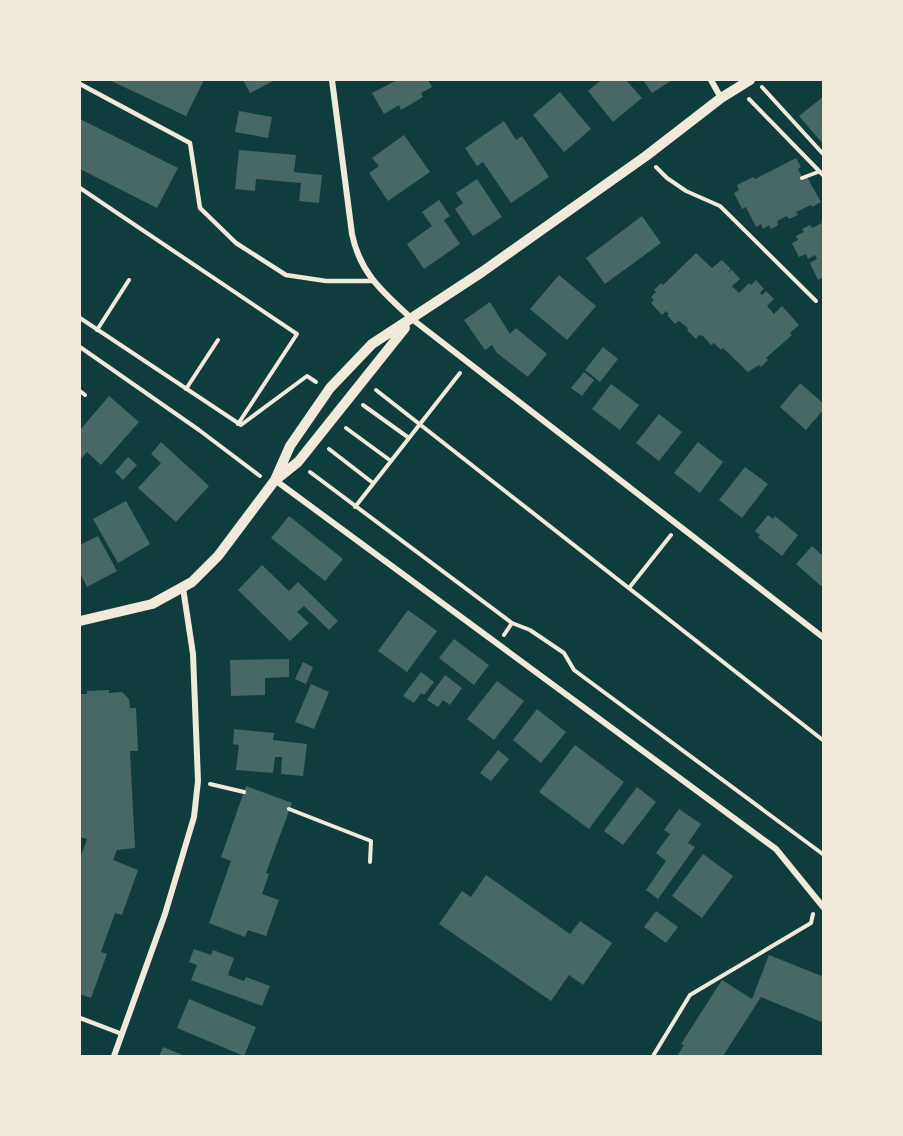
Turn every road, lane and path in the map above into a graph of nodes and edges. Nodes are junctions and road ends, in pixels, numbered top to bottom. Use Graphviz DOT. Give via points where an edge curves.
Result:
graph roads {
  1 [pos="332,80"];
  2 [pos="711,80"];
  3 [pos="750,80"];
  4 [pos="755,80"];
  5 [pos="80,84"];
  6 [pos="737,87"];
  7 [pos="721,98"];
  8 [pos="824,155"];
  9 [pos="646,156"];
  10 [pos="819,171"];
  11 [pos="824,176"];
  12 [pos="802,178"];
  13 [pos="80,188"];
  14 [pos="129,280"];
  15 [pos="371,280"];
  16 [pos="816,301"];
  17 [pos="80,318"];
  18 [pos="412,319"];
  19 [pos="97,330"];
  20 [pos="218,340"];
  21 [pos="80,347"];
  22 [pos="468,362"];
  23 [pos="317,382"];
  24 [pos="186,389"];
  25 [pos="375,389"];
  26 [pos="80,391"];
  27 [pos="85,395"];
  28 [pos="367,407"];
  29 [pos="238,423"];
  30 [pos="420,424"];
  31 [pos="349,430"];
  32 [pos="409,438"];
  33 [pos="328,449"];
  34 [pos="298,462"];
  35 [pos="391,462"];
  36 [pos="273,482"];
  37 [pos="374,483"];
  38 [pos="356,507"];
  39 [pos="678,526"];
  40 [pos="183,588"];
  41 [pos="629,588"];
  42 [pos="80,621"];
  43 [pos="824,638"];
  44 [pos="824,741"];
  45 [pos="198,781"];
  46 [pos="244,792"];
  47 [pos="289,809"];
  48 [pos="824,855"];
  49 [pos="370,862"];
  50 [pos="817,900"];
  51 [pos="824,908"];
  52 [pos="80,1018"];
  53 [pos="122,1034"];
  54 [pos="114,1056"];
  55 [pos="654,1056"];
  1 -- 15 [label="street" via="354,247"];
  2 -- 7 [label="street"];
  3 -- 6 [label="street"];
  4 -- 8 [label="path"];
  5 -- 15 [label="lane" via="189,143 200,208 236,243 286,275 326,281"];
  6 -- 7 [label="street"];
  6 -- 10 [label="path"];
  7 -- 9 [label="street"];
  9 -- 16 [label="path" via="686,191 720,206"];
  9 -- 18 [label="street"];
  10 -- 11 [label="path"];
  10 -- 12 [label="path"];
  13 -- 29 [label="path" via="297,334"];
  14 -- 19 [label="path"];
  15 -- 18 [label="street"];
  17 -- 19 [label="path"];
  18 -- 22 [label="street"];
  18 -- 34 [label="street"];
  18 -- 36 [label="street" via="372,344 330,388 290,446"];
  19 -- 24 [label="path"];
  20 -- 24 [label="path"];
  21 -- 36 [label="path"];
  22 -- 30 [label="path"];
  22 -- 39 [label="street"];
  23 -- 29 [label="path" via="307,376"];
  24 -- 29 [label="path"];
  25 -- 30 [label="path"];
  26 -- 27 [label="path"];
  28 -- 32 [label="path"];
  30 -- 32 [label="path"];
  30 -- 41 [label="path"];
  31 -- 35 [label="path"];
  32 -- 35 [label="path"];
  33 -- 37 [label="path"];
  34 -- 36 [label="street"];
  34 -- 38 [label="path"];
  35 -- 37 [label="path"];
  36 -- 40 [label="street" via="218,556"];
  36 -- 50 [label="street" via="776,849"];
  37 -- 38 [label="path"];
  38 -- 48 [label="path" via="512,623 564,653 574,670"];
  39 -- 41 [label="path"];
  39 -- 43 [label="street"];
  40 -- 42 [label="street" via="152,604"];
  40 -- 45 [label="street" via="193,654"];
  41 -- 44 [label="path"];
  45 -- 46 [label="path"];
  45 -- 53 [label="street" via="190,832"];
  47 -- 49 [label="path" via="371,841"];
  50 -- 51 [label="street"];
  50 -- 55 [label="path" via="811,923 690,995"];
  52 -- 53 [label="lane"];
  53 -- 54 [label="street"];
}
